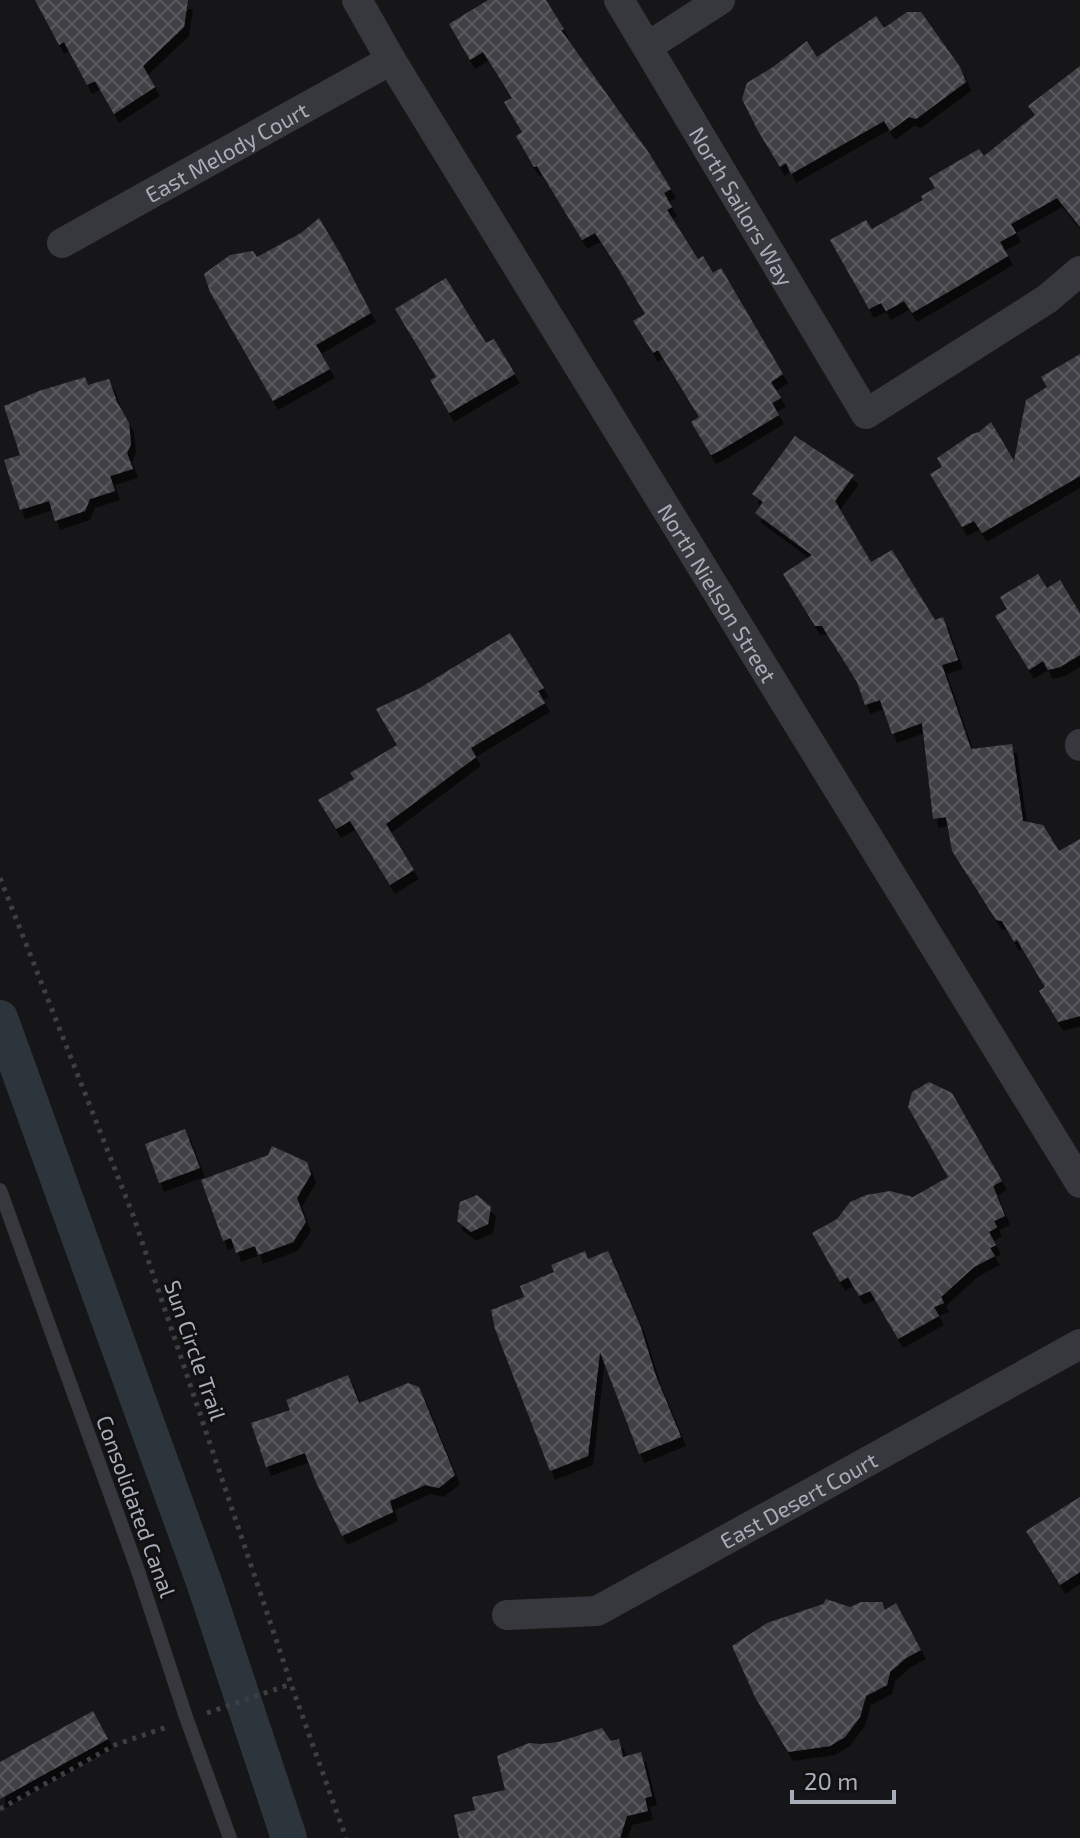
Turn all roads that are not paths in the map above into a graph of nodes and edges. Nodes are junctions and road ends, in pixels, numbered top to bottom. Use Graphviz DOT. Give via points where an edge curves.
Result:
graph roads {
  1 [pos="357,0"];
  2 [pos="619,0"];
  3 [pos="720,0"];
  4 [pos="647,47"];
  5 [pos="391,60"];
  6 [pos="62,243"];
  7 [pos="1080,271"];
  8 [pos="1080,1183"];
  9 [pos="0,1190"];
  10 [pos="1080,1344"];
  11 [pos="507,1615"];
  12 [pos="230,1838"];
  1 -- 5 [label="street, North Nielson Street"];
  2 -- 4 [label="street, North Sailors Way"];
  3 -- 4 [label="street"];
  4 -- 7 [label="street, North Sailors Way" via="866,414 1047,299"];
  5 -- 6 [label="street, East Melody Court"];
  5 -- 8 [label="street, North Nielson Street"];
  9 -- 12 [label="lane, Consolidated Canal"];
  10 -- 11 [label="street, East Desert Court" via="597,1611"];
}
